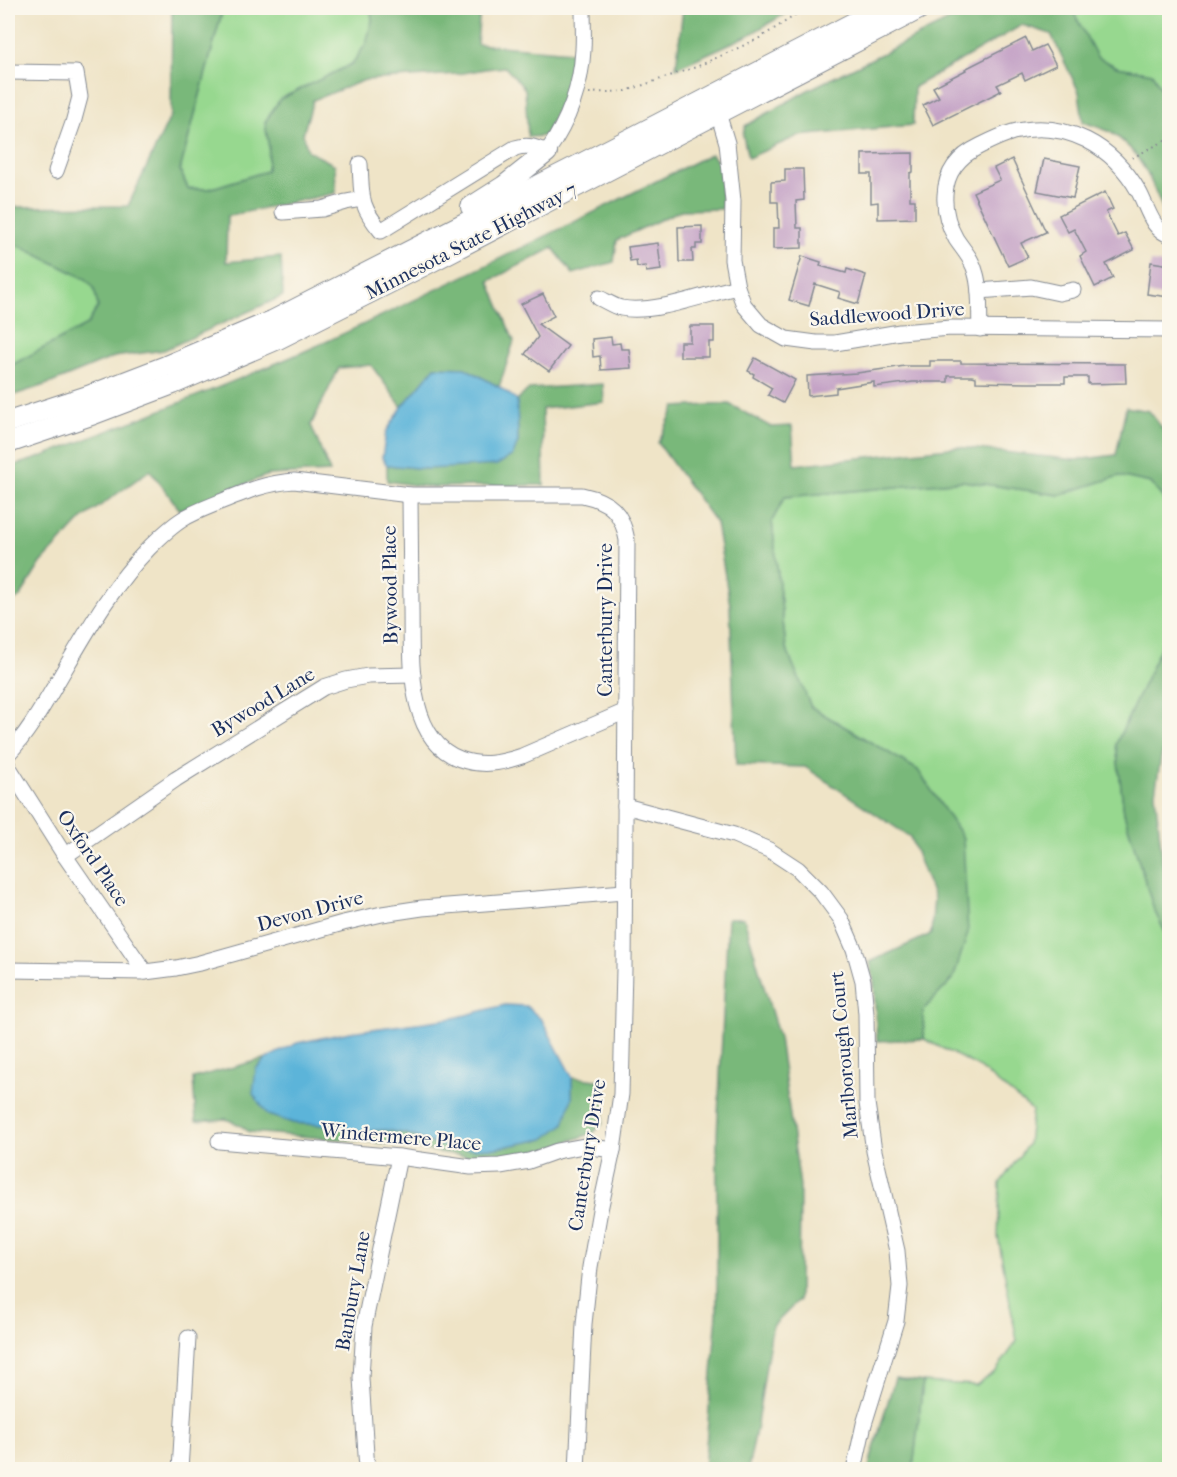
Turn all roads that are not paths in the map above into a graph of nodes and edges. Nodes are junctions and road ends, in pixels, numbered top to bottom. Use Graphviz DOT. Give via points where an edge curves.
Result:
graph roads {
  1 [pos="583,8"];
  2 [pos="882,8"];
  3 [pos="921,8"];
  4 [pos="8,72"];
  5 [pos="718,113"];
  6 [pos="547,152"];
  7 [pos="360,164"];
  8 [pos="56,171"];
  9 [pos="362,199"];
  10 [pos="283,212"];
  11 [pos="1170,235"];
  12 [pos="415,248"];
  13 [pos="736,287"];
  14 [pos="1073,290"];
  15 [pos="979,291"];
  16 [pos="599,298"];
  17 [pos="980,328"];
  18 [pos="1170,330"];
  19 [pos="8,423"];
  20 [pos="8,444"];
  21 [pos="410,495"];
  22 [pos="412,675"];
  23 [pos="626,711"];
  24 [pos="8,754"];
  25 [pos="8,766"];
  26 [pos="625,806"];
  27 [pos="65,856"];
  28 [pos="624,892"];
  29 [pos="8,970"];
  30 [pos="145,972"];
  31 [pos="219,1142"];
  32 [pos="613,1150"];
  33 [pos="399,1157"];
  34 [pos="188,1338"];
  35 [pos="180,1470"];
  36 [pos="367,1470"];
  37 [pos="577,1470"];
  38 [pos="854,1470"];
  1 -- 6 [label="street" via="584,51 576,94"];
  2 -- 12 [label="main road, Minnesota State Highway 7"];
  3 -- 5 [label="main road, Minnesota State Highway 7"];
  4 -- 8 [label="street" via="76,73 80,97"];
  5 -- 13 [label="street, Saddlewood Drive" via="727,143"];
  5 -- 20 [label="main road, Minnesota State Highway 7" via="278,339 173,384"];
  6 -- 9 [label="street" via="532,145 516,148 381,231"];
  6 -- 12 [label="main road" via="504,186 425,235"];
  7 -- 9 [label="street"];
  9 -- 10 [label="street" via="322,209"];
  11 -- 15 [label="street" via="1155,225 1126,171 1108,152 1063,131 1012,132 962,157 947,180 945,210 949,225 970,258"];
  12 -- 19 [label="main road, Minnesota State Highway 7" via="272,321 166,366"];
  13 -- 16 [label="street" via="633,309"];
  13 -- 17 [label="street, Saddlewood Drive" via="744,305 761,325 786,339 835,343 900,332"];
  14 -- 15 [label="street" via="1059,293 1031,287"];
  15 -- 17 [label="street"];
  17 -- 18 [label="street, Saddlewood Drive"];
  21 -- 22 [label="street, Bywood Place"];
  21 -- 23 [label="street, Canterbury Drive" via="582,495 596,498 618,514 627,540"];
  21 -- 24 [label="street, Canterbury Drive" via="312,482 275,482 183,519 160,536 111,594 36,719"];
  22 -- 23 [label="street" via="419,713 437,746 471,763 509,760"];
  22 -- 27 [label="street, Bywood Lane" via="368,676 324,687 177,779"];
  23 -- 26 [label="street, Canterbury Drive"];
  25 -- 27 [label="street, Oxford Place"];
  26 -- 28 [label="street, Canterbury Drive"];
  26 -- 38 [label="street, Marlborough Court" via="734,835 769,849 798,868 821,892 841,919 854,949 863,981 866,1014 867,1103 897,1251 900,1286 896,1321"];
  27 -- 30 [label="street, Oxford Place"];
  28 -- 30 [label="street, Devon Drive" via="382,914 200,963"];
  28 -- 32 [label="street, Canterbury Drive" via="621,1094"];
  29 -- 30 [label="street, Devon Drive"];
  31 -- 33 [label="street, Windermere Place"];
  32 -- 33 [label="street, Windermere Place" via="584,1146 529,1161 471,1167"];
  32 -- 37 [label="street, Canterbury Drive" via="590,1267"];
  33 -- 36 [label="street, Banbury Lane" via="364,1326 361,1378"];
  34 -- 35 [label="street"];
}
